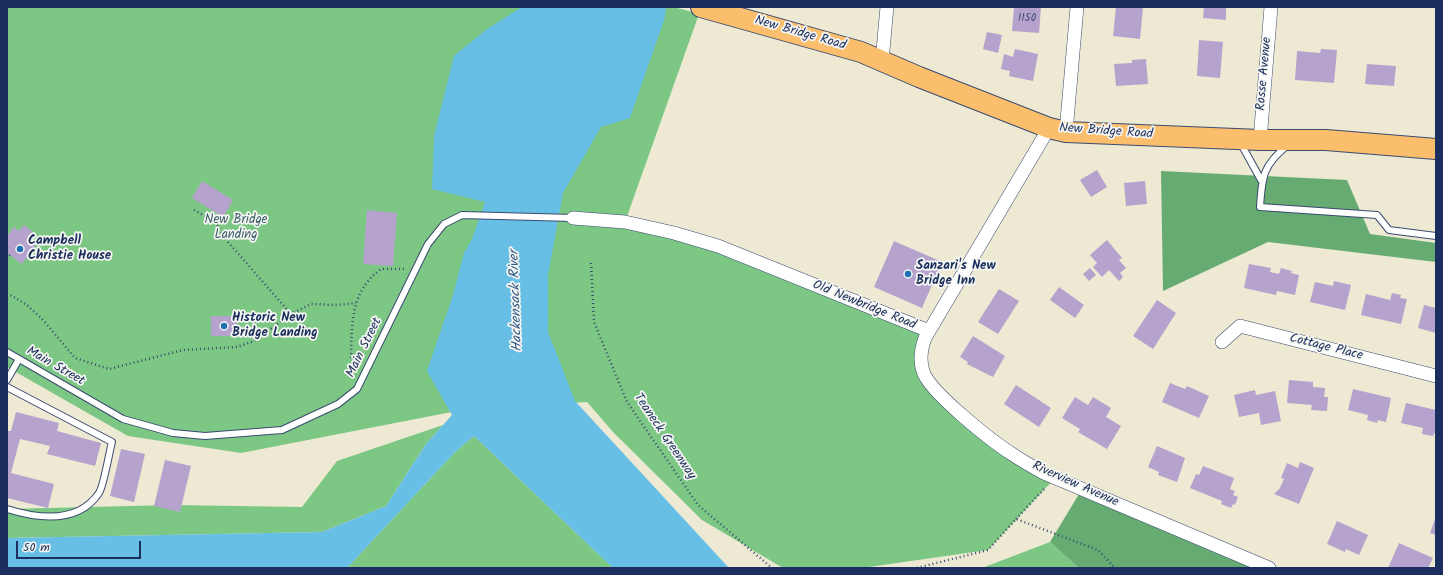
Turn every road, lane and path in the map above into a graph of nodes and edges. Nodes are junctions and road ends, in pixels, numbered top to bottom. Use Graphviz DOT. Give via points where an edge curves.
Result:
graph roads {
  1 [pos="701,7"];
  2 [pos="887,7"];
  3 [pos="1077,7"];
  4 [pos="1271,7"];
  5 [pos="882,61"];
  6 [pos="1058,130"];
  7 [pos="1238,139"];
  8 [pos="1260,140"];
  9 [pos="1294,140"];
  10 [pos="1436,149"];
  11 [pos="1261,180"];
  12 [pos="194,210"];
  13 [pos="573,218"];
  14 [pos="1436,236"];
  15 [pos="10,255"];
  16 [pos="7,259"];
  17 [pos="591,263"];
  18 [pos="415,270"];
  19 [pos="7,292"];
  20 [pos="356,303"];
  21 [pos="291,314"];
  22 [pos="929,331"];
  23 [pos="1222,342"];
  24 [pos="7,352"];
  25 [pos="351,358"];
  26 [pos="19,359"];
  27 [pos="1436,376"];
  28 [pos="7,380"];
  29 [pos="7,387"];
  30 [pos="1055,478"];
  31 [pos="7,509"];
  32 [pos="1016,519"];
  33 [pos="772,568"];
  34 [pos="917,568"];
  35 [pos="1115,568"];
  36 [pos="1269,568"];
  1 -- 5 [label="main road, New Bridge Road" via="861,52"];
  2 -- 5 [label="street"];
  3 -- 6 [label="street"];
  4 -- 8 [label="street, Rosse Avenue"];
  5 -- 6 [label="main road, New Bridge Road"];
  6 -- 7 [label="main road, New Bridge Road"];
  6 -- 22 [label="street, Old Newbridge Road"];
  7 -- 8 [label="main road, New Bridge Road"];
  7 -- 11 [label="lane"];
  8 -- 9 [label="main road, New Bridge Road"];
  9 -- 10 [label="main road, New Bridge Road" via="1326,140"];
  9 -- 11 [label="lane" via="1274,157"];
  11 -- 14 [label="lane" via="1260,207 1377,215 1389,230"];
  12 -- 21 [label="path" via="214,221 228,242"];
  13 -- 18 [label="lane, Main Street" via="462,214 444,224 428,244"];
  13 -- 22 [label="street, Old Newbridge Road" via="625,222 703,242"];
  15 -- 16 [label="path"];
  17 -- 33 [label="path, Teaneck Greenway" via="594,322 627,402 698,505"];
  18 -- 20 [label="path" via="381,269 365,285"];
  18 -- 26 [label="lane, Main Street" via="357,388 338,404 282,430 205,436 173,433 123,419"];
  19 -- 21 [label="path" via="27,305 43,320 75,358 109,369 184,350 237,347 254,341"];
  20 -- 21 [label="path" via="311,304"];
  20 -- 25 [label="path" via="353,313"];
  22 -- 30 [label="street, Riverview Avenue" via="920,351 923,372 932,386 970,422 1011,454"];
  23 -- 27 [label="street, Cottage Place" via="1240,326"];
  24 -- 26 [label="lane, Main Street"];
  26 -- 28 [label="lane"];
  29 -- 31 [label="lane" via="112,442 100,492 80,512 53,517 28,516"];
  30 -- 32 [label="path"];
  30 -- 36 [label="street, Riverview Avenue"];
  32 -- 34 [label="path" via="988,550"];
  32 -- 35 [label="path" via="1098,550"];
}
